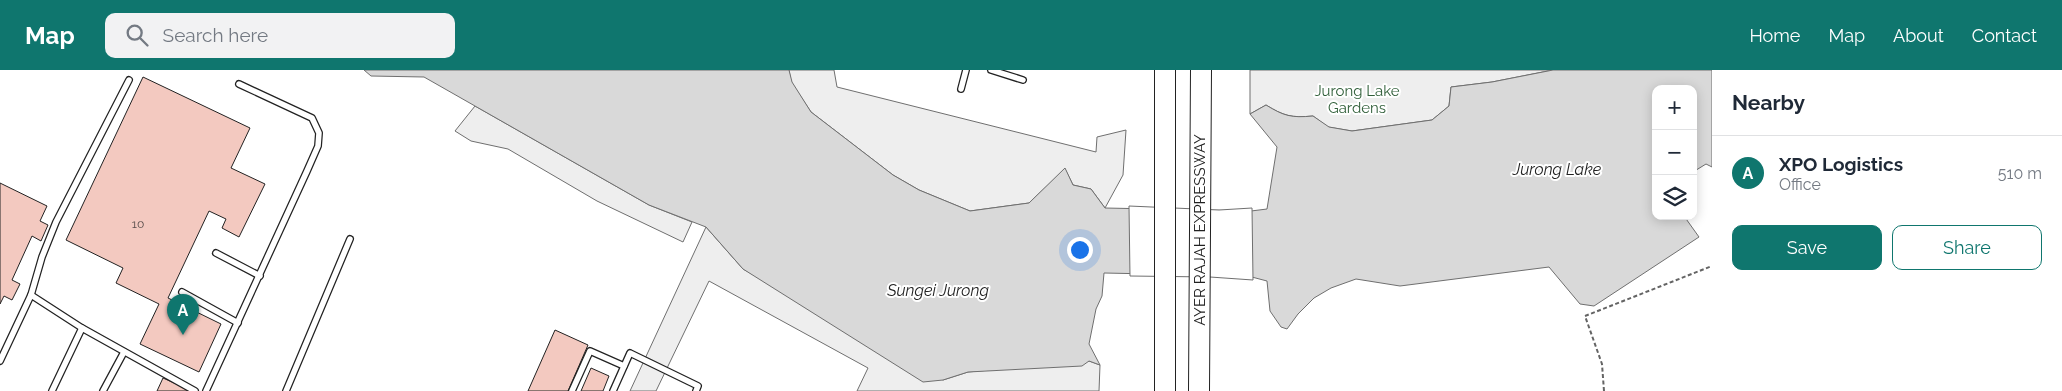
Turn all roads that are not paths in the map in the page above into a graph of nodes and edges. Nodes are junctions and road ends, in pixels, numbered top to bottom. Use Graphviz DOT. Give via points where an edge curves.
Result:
graph roads {
  1 [pos="966,70"];
  2 [pos="991,70"];
  3 [pos="1165,70"];
  4 [pos="1201,70"];
  5 [pos="129,80"];
  6 [pos="1023,80"];
  7 [pos="238,84"];
  8 [pos="961,89"];
  9 [pos="350,239"];
  10 [pos="216,252"];
  11 [pos="260,276"];
  12 [pos="182,292"];
  13 [pos="31,295"];
  14 [pos="238,322"];
  15 [pos="82,328"];
  16 [pos="124,352"];
  17 [pos="0,362"];
  18 [pos="624,366"];
  19 [pos="52,391"];
  20 [pos="103,391"];
  21 [pos="195,391"];
  22 [pos="206,391"];
  23 [pos="286,391"];
  24 [pos="572,391"];
  25 [pos="613,391"];
  26 [pos="696,391"];
  27 [pos="1165,391"];
  28 [pos="1199,391"];
  1 -- 8 [label="lane"];
  2 -- 6 [label="lane"];
  3 -- 27 [label="highway"];
  4 -- 28 [label="highway, AYER RAJAH EXPRESSWAY"];
  5 -- 13 [label="lane" via="56,222"];
  7 -- 11 [label="lane" via="312,118 319,133 318,146"];
  9 -- 23 [label="lane"];
  10 -- 11 [label="lane"];
  11 -- 14 [label="lane"];
  12 -- 14 [label="lane"];
  13 -- 15 [label="lane"];
  13 -- 17 [label="lane"];
  14 -- 22 [label="lane"];
  15 -- 16 [label="lane"];
  15 -- 19 [label="lane"];
  16 -- 20 [label="lane"];
  16 -- 21 [label="lane"];
  18 -- 24 [label="lane" via="590,351"];
  18 -- 25 [label="lane"];
  18 -- 26 [label="lane" via="630,353 698,386"];
}
